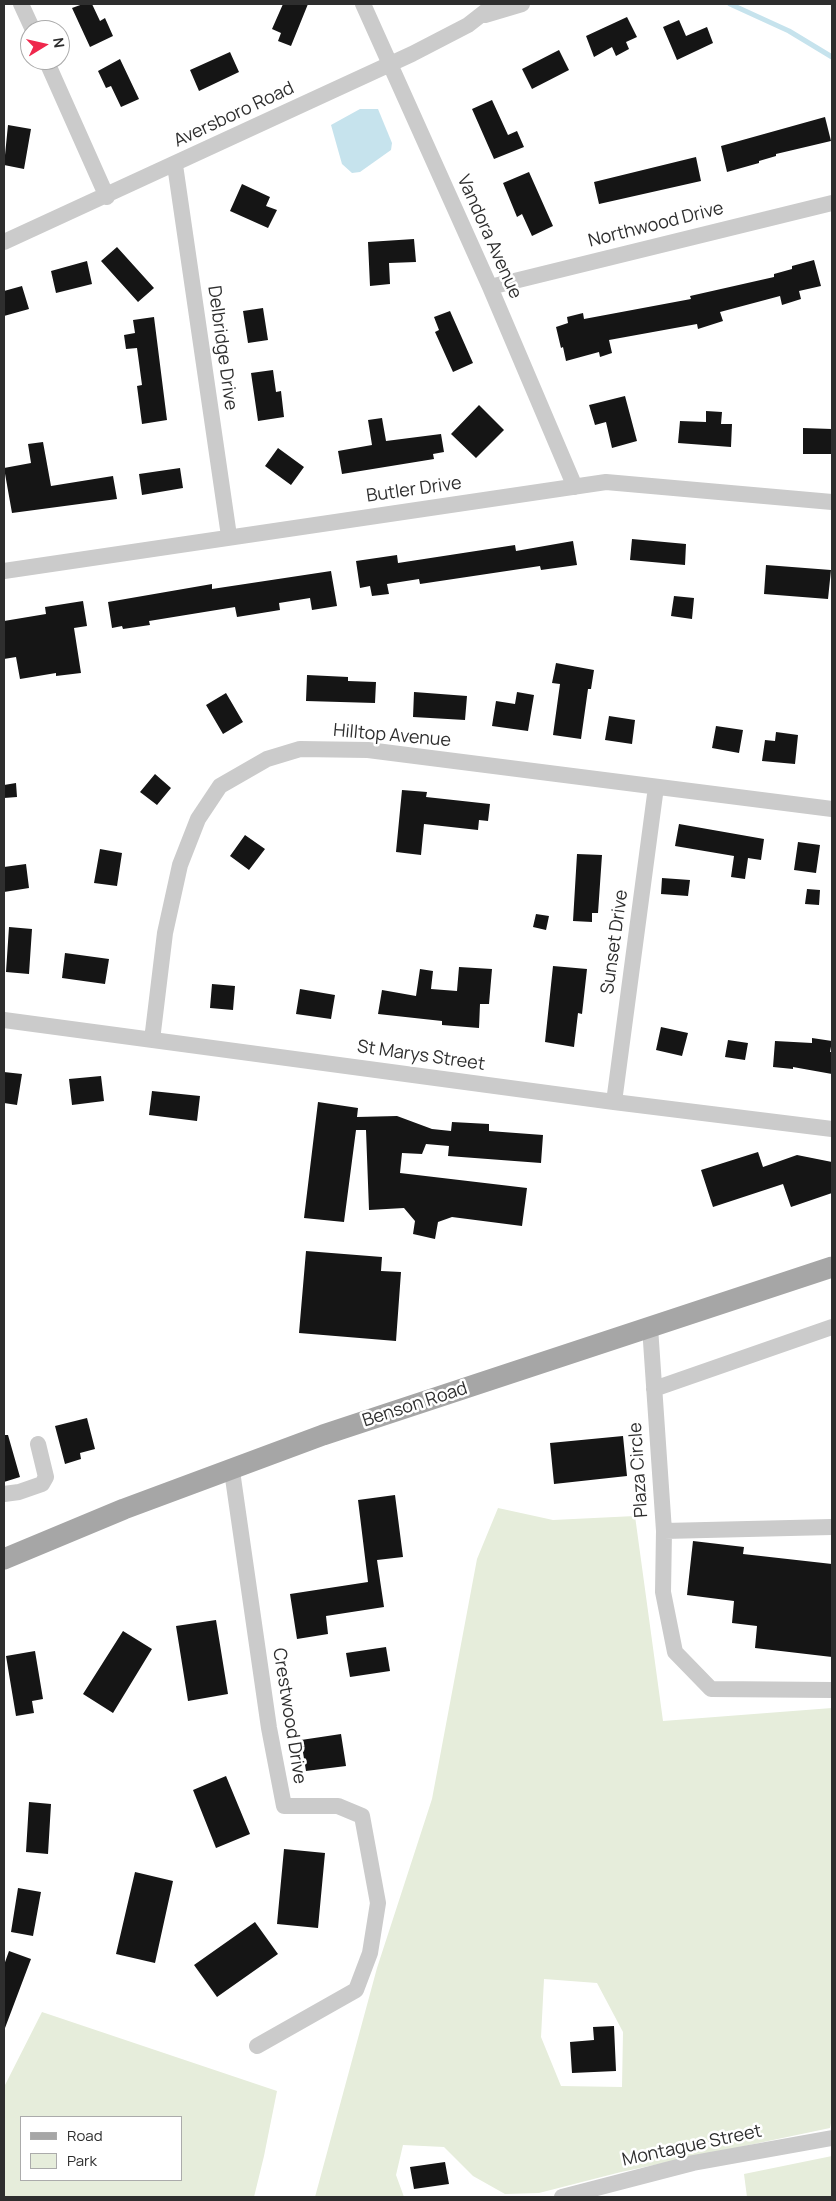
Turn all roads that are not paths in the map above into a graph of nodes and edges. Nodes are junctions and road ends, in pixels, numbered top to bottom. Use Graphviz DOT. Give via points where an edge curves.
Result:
graph roads {
  1 [pos="21,4"];
  2 [pos="363,4"];
  3 [pos="495,4"];
  4 [pos="522,4"];
  5 [pos="478,17"];
  6 [pos="28,20"];
  7 [pos="390,65"];
  8 [pos="50,70"];
  9 [pos="175,165"];
  10 [pos="106,197"];
  11 [pos="832,203"];
  12 [pos="4,242"];
  13 [pos="490,287"];
  14 [pos="575,487"];
  15 [pos="832,502"];
  16 [pos="229,536"];
  17 [pos="4,571"];
  18 [pos="656,787"];
  19 [pos="832,809"];
  20 [pos="4,1020"];
  21 [pos="152,1040"];
  22 [pos="614,1102"];
  23 [pos="832,1129"];
  24 [pos="832,1267"];
  25 [pos="832,1326"];
  26 [pos="650,1327"];
  27 [pos="654,1389"];
  28 [pos="38,1444"];
  29 [pos="232,1471"];
  30 [pos="4,1494"];
  31 [pos="832,1527"];
  32 [pos="664,1531"];
  33 [pos="4,1559"];
  34 [pos="832,1690"];
  35 [pos="257,2046"];
  36 [pos="832,2138"];
  37 [pos="562,2197"];
  1 -- 6 [label="street"];
  2 -- 7 [label="street, Vandora Avenue"];
  3 -- 5 [label="street, Aversboro Road"];
  4 -- 5 [label="street, Aversboro Road"];
  5 -- 7 [label="street, Aversboro Road"];
  7 -- 9 [label="street, Aversboro Road"];
  7 -- 13 [label="street, Vandora Avenue"];
  8 -- 10 [label="street"];
  9 -- 10 [label="street, Aversboro Road"];
  9 -- 16 [label="street, Delbridge Drive"];
  10 -- 12 [label="street, Aversboro Road"];
  11 -- 13 [label="street, Northwood Drive"];
  13 -- 14 [label="street, Vandora Avenue"];
  14 -- 15 [label="street, Butler Drive" via="606,482"];
  14 -- 16 [label="street, Butler Drive"];
  16 -- 17 [label="street, Butler Drive"];
  18 -- 19 [label="street, Hilltop Avenue"];
  18 -- 21 [label="street, Hilltop Avenue" via="368,750 300,748 266,759 220,786 198,820 180,865 165,933"];
  18 -- 22 [label="street, Sunset Drive"];
  20 -- 21 [label="street, St Marys Street"];
  21 -- 22 [label="street, St Marys Street"];
  22 -- 23 [label="street, St Marys Street"];
  24 -- 26 [label="main road, Benson Road"];
  25 -- 27 [label="street"];
  26 -- 27 [label="street, Plaza Circle"];
  26 -- 29 [label="main road, Benson Road" via="323,1435"];
  27 -- 32 [label="street, Plaza Circle"];
  28 -- 30 [label="street" via="46,1477 42,1484"];
  29 -- 33 [label="main road, Benson Road" via="124,1509"];
  29 -- 35 [label="street, Crestwood Drive" via="269,1728 284,1806 338,1806 362,1816 378,1903 370,1953 356,1990"];
  31 -- 32 [label="street, Plaza Circle"];
  32 -- 34 [label="street" via="663,1592 675,1652 710,1689"];
  36 -- 37 [label="street, Montague Street" via="693,2163"];
}
